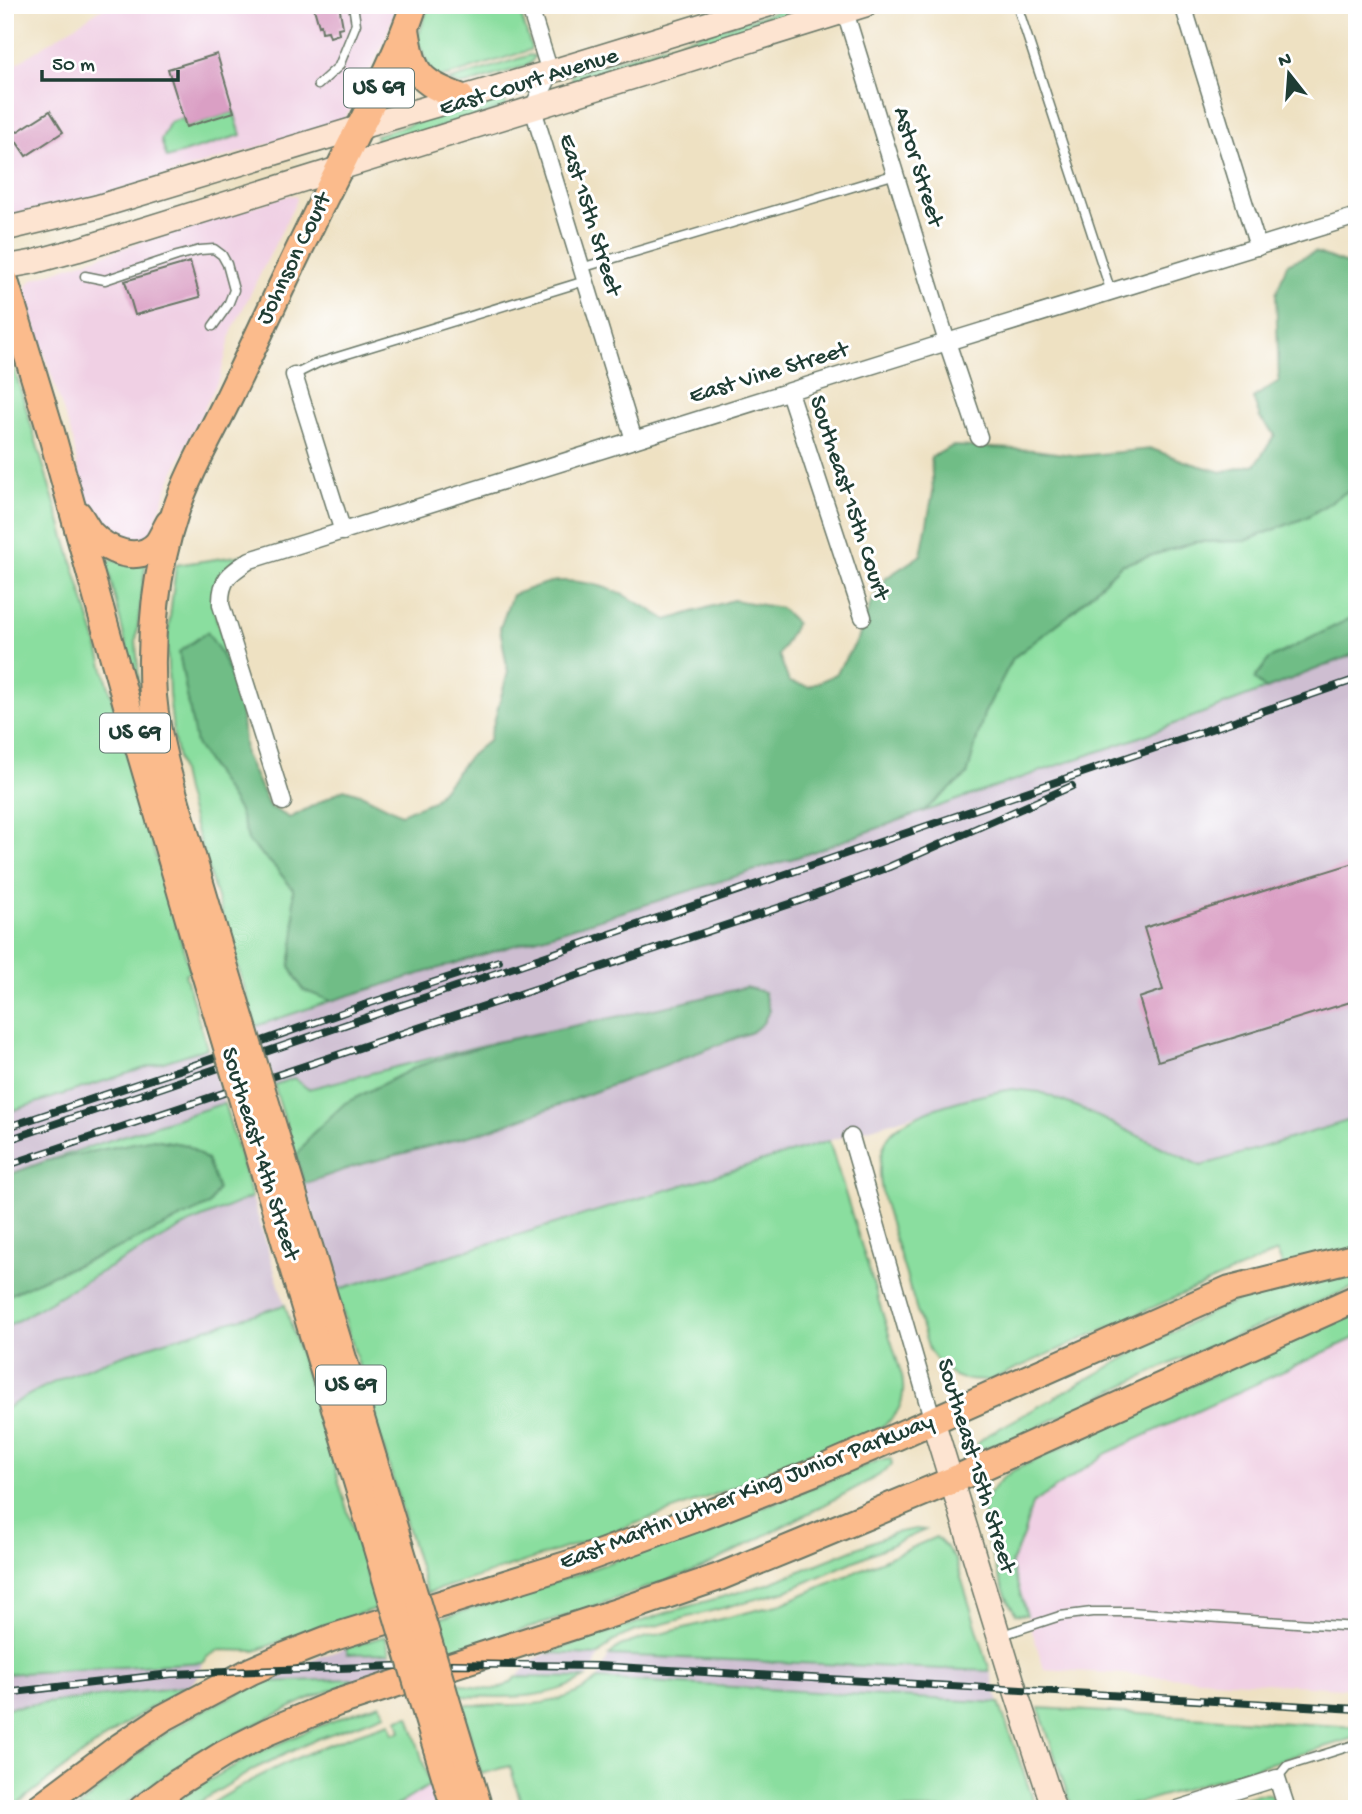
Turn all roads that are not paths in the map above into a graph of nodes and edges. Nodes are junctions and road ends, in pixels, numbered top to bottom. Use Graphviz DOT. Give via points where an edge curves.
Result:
graph roads {
  1 [pos="353,5"];
  2 [pos="529,5"];
  3 [pos="768,5"];
  4 [pos="1017,5"];
  5 [pos="1183,5"];
  6 [pos="851,7"];
  7 [pos="410,17"];
  8 [pos="550,72"];
  9 [pos="318,85"];
  10 [pos="460,97"];
  11 [pos="533,109"];
  12 [pos="361,127"];
  13 [pos="338,169"];
  14 [pos="896,174"];
  15 [pos="1357,216"];
  16 [pos="5,229"];
  17 [pos="1258,247"];
  18 [pos="5,267"];
  19 [pos="583,274"];
  20 [pos="85,276"];
  21 [pos="5,281"];
  22 [pos="1112,292"];
  23 [pos="213,326"];
  24 [pos="947,342"];
  25 [pos="294,375"];
  26 [pos="789,392"];
  27 [pos="979,437"];
  28 [pos="634,440"];
  29 [pos="68,498"];
  30 [pos="175,513"];
  31 [pos="343,532"];
  32 [pos="863,618"];
  33 [pos="283,802"];
  34 [pos="213,964"];
  35 [pos="851,1137"];
  36 [pos="1357,1257"];
  37 [pos="1357,1298"];
  38 [pos="933,1420"];
  39 [pos="951,1481"];
  40 [pos="1357,1627"];
  41 [pos="1000,1636"];
  42 [pos="1357,1744"];
  43 [pos="1277,1779"];
  44 [pos="37,1809"];
  45 [pos="142,1809"];
  46 [pos="455,1809"];
  47 [pos="479,1809"];
  48 [pos="1054,1809"];
  49 [pos="1178,1809"];
  50 [pos="1287,1809"];
  1 -- 9 [label="lane" via="356,24 339,65"];
  2 -- 8 [label="street"];
  3 -- 8 [label="street, East Court Avenue"];
  4 -- 22 [label="lane"];
  5 -- 17 [label="street"];
  6 -- 11 [label="street, East Court Avenue"];
  6 -- 14 [label="street, Astor Street"];
  7 -- 10 [label="main road" via="410,58 430,85"];
  7 -- 12 [label="main road, Johnson Court / US 69"];
  8 -- 10 [label="street, East Court Avenue"];
  8 -- 11 [label="street, East 15th Street"];
  10 -- 12 [label="street, East Court Avenue"];
  11 -- 13 [label="street, East Court Avenue"];
  11 -- 19 [label="street, East 15th Street"];
  12 -- 13 [label="main road, Johnson Court / US 69"];
  12 -- 16 [label="street, East Court Avenue" via="97,207"];
  13 -- 18 [label="street, East Court Avenue" via="77,250"];
  13 -- 30 [label="main road, Johnson Court / US 69"];
  14 -- 19 [label="lane"];
  14 -- 24 [label="street, Astor Street"];
  15 -- 17 [label="street, East Vine Street"];
  17 -- 22 [label="street, East Vine Street"];
  19 -- 25 [label="lane"];
  19 -- 28 [label="street, East 15th Street"];
  20 -- 23 [label="lane" via="104,280 177,256 214,250 227,264 234,290"];
  21 -- 29 [label="main road, US 69"];
  22 -- 24 [label="street, East Vine Street"];
  24 -- 26 [label="street, East Vine Street"];
  24 -- 27 [label="street, Astor Street"];
  25 -- 31 [label="street"];
  26 -- 28 [label="street, East Vine Street"];
  26 -- 32 [label="street, Southeast 15th Court"];
  28 -- 31 [label="street, East Vine Street"];
  29 -- 30 [label="main road" via="90,533 126,555 142,554 157,544"];
  29 -- 34 [label="main road, Southeast 14th Street / US 69"];
  30 -- 34 [label="main road, Southeast 14th Street / US 69" via="155,607 153,697"];
  31 -- 33 [label="street, East Vine Street" via="250,560 225,580 220,593"];
  34 -- 46 [label="main road, Southeast 14th Street / US 69, bridge"];
  34 -- 47 [label="main road, Southeast 14th Street / US 69, bridge"];
  35 -- 38 [label="street, Southeast 15th Street"];
  36 -- 38 [label="main road, East Martin Luther King Junior Parkway" via="1230,1289"];
  37 -- 39 [label="main road"];
  38 -- 39 [label="street, Southeast 15th Street"];
  38 -- 44 [label="main road, East Martin Luther King Junior Parkway" via="703,1516 576,1562 331,1638 274,1661 163,1718"];
  39 -- 41 [label="street, Southeast 15th Street"];
  39 -- 45 [label="main road" via="719,1577 336,1703 224,1754"];
  40 -- 41 [label="lane" via="1092,1612 1060,1616"];
  41 -- 48 [label="street, Southeast 15th Street"];
  42 -- 43 [label="lane" via="1287,1766"];
  43 -- 49 [label="street"];
  43 -- 50 [label="street"];
}
